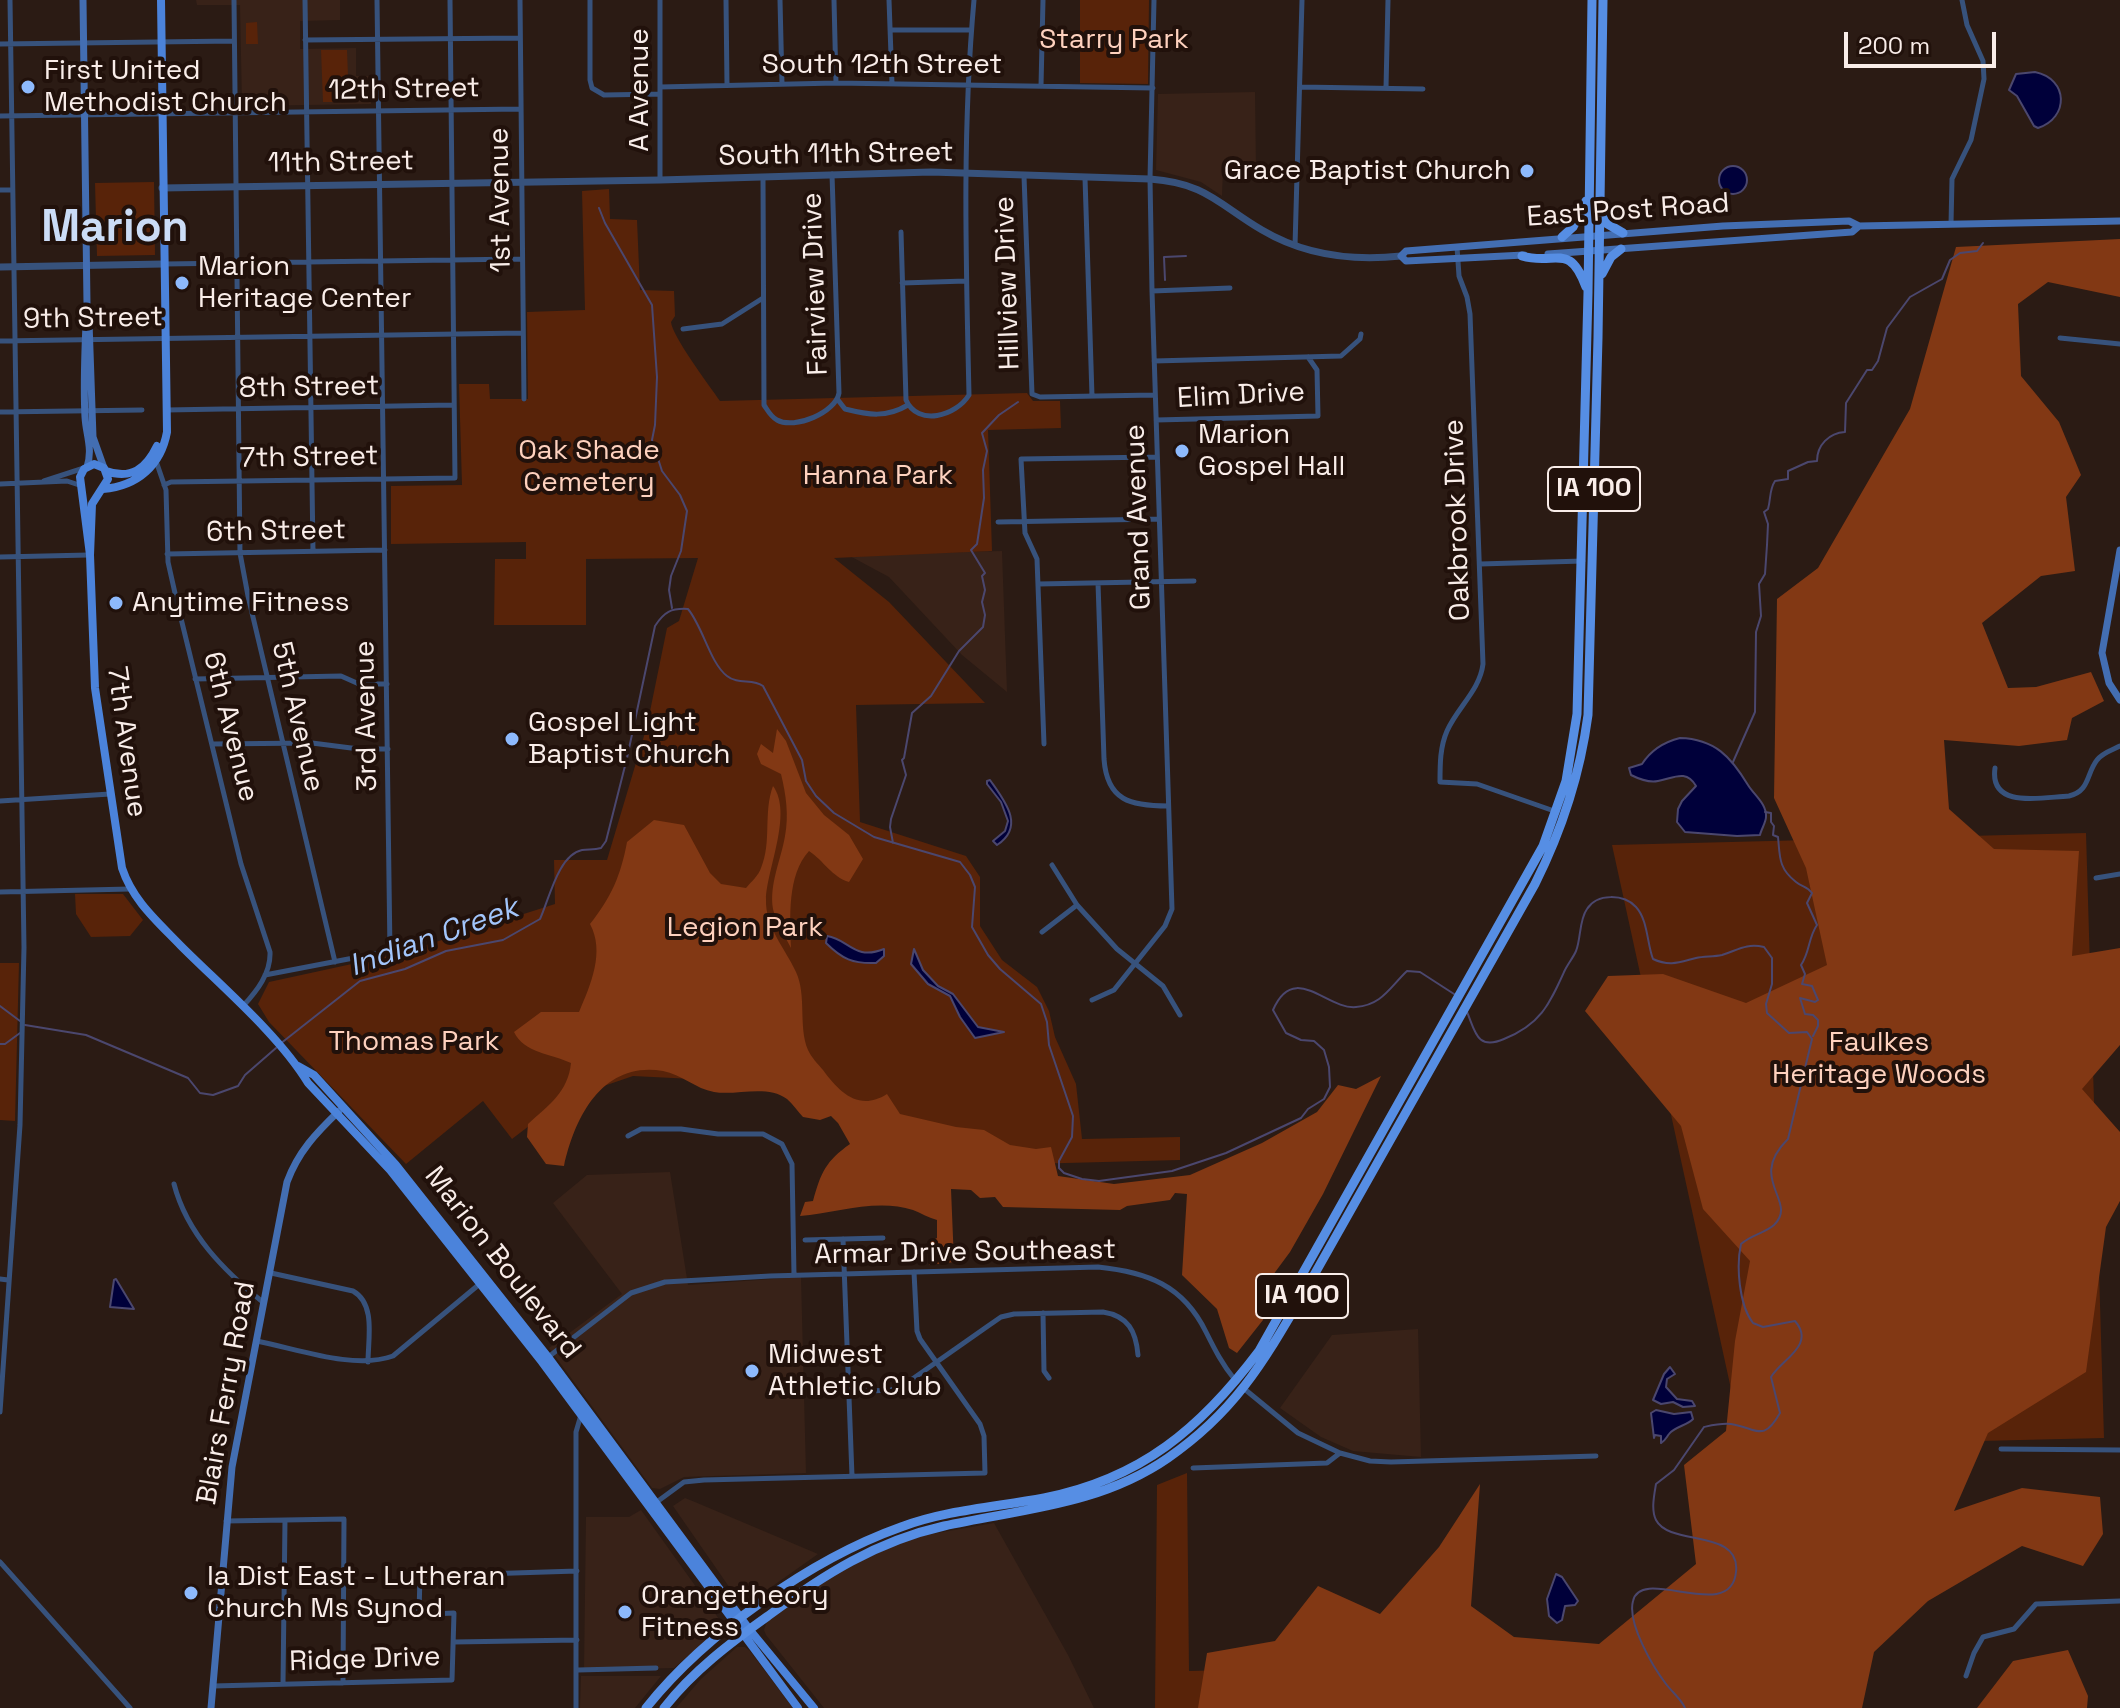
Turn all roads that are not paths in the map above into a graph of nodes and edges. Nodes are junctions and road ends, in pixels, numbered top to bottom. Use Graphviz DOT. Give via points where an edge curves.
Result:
graph roads {
  1 [pos="10,0"];
  2 [pos="83,0"];
  3 [pos="160,0"];
  4 [pos="234,0"];
  5 [pos="305,0"];
  6 [pos="377,0"];
  7 [pos="450,0"];
  8 [pos="520,0"];
  9 [pos="590,0"];
  10 [pos="660,0"];
  11 [pos="726,0"];
  12 [pos="780,0"];
  13 [pos="834,0"];
  14 [pos="889,0"];
  15 [pos="974,0"];
  16 [pos="1043,0"];
  17 [pos="1154,0"];
  18 [pos="1302,0"];
  19 [pos="1388,0"];
  20 [pos="1592,0"];
  21 [pos="1603,0"];
  22 [pos="1962,0"];
  23 [pos="891,30"];
  24 [pos="971,30"];
  25 [pos="520,38"];
  26 [pos="377,39"];
  27 [pos="450,39"];
  28 [pos="305,40"];
  29 [pos="234,41"];
  30 [pos="160,42"];
  31 [pos="83,43"];
  32 [pos="0,44"];
  33 [pos="10,44"];
  34 [pos="836,83"];
  35 [pos="892,83"];
  36 [pos="782,84"];
  37 [pos="727,85"];
  38 [pos="966,85"];
  39 [pos="1041,86"];
  40 [pos="1300,87"];
  41 [pos="1153,88"];
  42 [pos="1386,88"];
  43 [pos="1423,89"];
  44 [pos="660,91"];
  45 [pos="451,109"];
  46 [pos="520,109"];
  47 [pos="378,111"];
  48 [pos="306,112"];
  49 [pos="235,113"];
  50 [pos="161,114"];
  51 [pos="11,115"];
  52 [pos="84,115"];
  53 [pos="0,116"];
  54 [pos="832,174"];
  55 [pos="964,175"];
  56 [pos="1024,176"];
  57 [pos="763,178"];
  58 [pos="1085,178"];
  59 [pos="1150,179"];
  60 [pos="660,180"];
  61 [pos="521,182"];
  62 [pos="452,183"];
  63 [pos="380,185"];
  64 [pos="308,186"];
  65 [pos="236,187"];
  66 [pos="162,188"];
  67 [pos="0,190"];
  68 [pos="12,190"];
  69 [pos="1589,194"];
  70 [pos="1600,209"];
  71 [pos="2120,221"];
  72 [pos="1951,224"];
  73 [pos="1859,226"];
  74 [pos="901,232"];
  75 [pos="1623,233"];
  76 [pos="1588,235"];
  77 [pos="1600,235"];
  78 [pos="1562,237"];
  79 [pos="1295,246"];
  80 [pos="1457,247"];
  81 [pos="1621,249"];
  82 [pos="1594,251"];
  83 [pos="1401,256"];
  84 [pos="1522,256"];
  85 [pos="522,259"];
  86 [pos="1457,259"];
  87 [pos="452,260"];
  88 [pos="381,261"];
  89 [pos="309,262"];
  90 [pos="238,263"];
  91 [pos="164,264"];
  92 [pos="87,265"];
  93 [pos="0,267"];
  94 [pos="13,267"];
  95 [pos="966,281"];
  96 [pos="1599,281"];
  97 [pos="902,283"];
  98 [pos="1230,288"];
  99 [pos="1152,291"];
  100 [pos="1588,293"];
  101 [pos="764,297"];
  102 [pos="683,329"];
  103 [pos="453,333"];
  104 [pos="523,333"];
  105 [pos="382,334"];
  106 [pos="1361,334"];
  107 [pos="310,336"];
  108 [pos="238,337"];
  109 [pos="164,338"];
  110 [pos="2060,338"];
  111 [pos="88,340"];
  112 [pos="0,341"];
  113 [pos="15,341"];
  114 [pos="2120,344"];
  115 [pos="1308,357"];
  116 [pos="1154,361"];
  117 [pos="1155,395"];
  118 [pos="1092,396"];
  119 [pos="524,399"];
  120 [pos="838,400"];
  121 [pos="453,405"];
  122 [pos="908,405"];
  123 [pos="383,407"];
  124 [pos="239,409"];
  125 [pos="311,409"];
  126 [pos="142,410"];
  127 [pos="165,410"];
  128 [pos="88,411"];
  129 [pos="0,412"];
  130 [pos="15,412"];
  131 [pos="1156,420"];
  132 [pos="1157,457"];
  133 [pos="150,466"];
  134 [pos="86,467"];
  135 [pos="105,469"];
  136 [pos="384,479"];
  137 [pos="311,480"];
  138 [pos="240,481"];
  139 [pos="39,482"];
  140 [pos="0,484"];
  141 [pos="16,484"];
  142 [pos="164,485"];
  143 [pos="83,486"];
  144 [pos="104,489"];
  145 [pos="89,515"];
  146 [pos="1159,519"];
  147 [pos="1024,521"];
  148 [pos="998,522"];
  149 [pos="385,550"];
  150 [pos="2120,550"];
  151 [pos="313,551"];
  152 [pos="240,553"];
  153 [pos="167,554"];
  154 [pos="90,555"];
  155 [pos="17,556"];
  156 [pos="0,557"];
  157 [pos="1587,561"];
  158 [pos="1480,564"];
  159 [pos="1161,581"];
  160 [pos="1194,581"];
  161 [pos="1098,583"];
  162 [pos="1038,584"];
  163 [pos="2116,592"];
  164 [pos="267,677"];
  165 [pos="195,679"];
  166 [pos="387,684"];
  167 [pos="2120,700"];
  168 [pos="283,743"];
  169 [pos="212,744"];
  170 [pos="1044,744"];
  171 [pos="2120,746"];
  172 [pos="388,749"];
  173 [pos="1995,768"];
  174 [pos="110,794"];
  175 [pos="21,800"];
  176 [pos="0,801"];
  177 [pos="1168,806"];
  178 [pos="1561,814"];
  179 [pos="1052,865"];
  180 [pos="2120,874"];
  181 [pos="2096,878"];
  182 [pos="130,889"];
  183 [pos="23,891"];
  184 [pos="0,892"];
  185 [pos="1077,905"];
  186 [pos="158,924"];
  187 [pos="1042,932"];
  188 [pos="335,962"];
  189 [pos="1135,964"];
  190 [pos="265,975"];
  191 [pos="1092,1000"];
  192 [pos="243,1006"];
  193 [pos="1180,1015"];
  194 [pos="341,1110"];
  195 [pos="628,1136"];
  196 [pos="174,1184"];
  197 [pos="883,1238"];
  198 [pos="843,1239"];
  199 [pos="805,1240"];
  200 [pos="914,1272"];
  201 [pos="271,1273"];
  202 [pos="844,1273"];
  203 [pos="794,1275"];
  204 [pos="0,1279"];
  205 [pos="8,1280"];
  206 [pos="483,1282"];
  207 [pos="265,1304"];
  208 [pos="1043,1313"];
  209 [pos="257,1341"];
  210 [pos="1138,1355"];
  211 [pos="545,1359"];
  212 [pos="368,1362"];
  213 [pos="936,1363"];
  214 [pos="1049,1378"];
  215 [pos="1240,1385"];
  216 [pos="849,1392"];
  217 [pos="0,1412"];
  218 [pos="585,1412"];
  219 [pos="590,1427"];
  220 [pos="576,1447"];
  221 [pos="2001,1449"];
  222 [pos="2120,1450"];
  223 [pos="1340,1453"];
  224 [pos="1596,1456"];
  225 [pos="1193,1468"];
  226 [pos="852,1476"];
  227 [pos="654,1504"];
  228 [pos="285,1520"];
  229 [pos="226,1521"];
  230 [pos="0,1562"];
  231 [pos="577,1571"];
  232 [pos="2120,1601"];
  233 [pos="419,1613"];
  234 [pos="408,1615"];
  235 [pos="738,1620"];
  236 [pos="746,1631"];
  237 [pos="577,1640"];
  238 [pos="454,1642"];
  239 [pos="656,1668"];
  240 [pos="578,1670"];
  241 [pos="1966,1676"];
  242 [pos="283,1683"];
  243 [pos="343,1683"];
  244 [pos="213,1686"];
  245 [pos="130,1708"];
  246 [pos="211,1708"];
  247 [pos="576,1708"];
  248 [pos="646,1708"];
  249 [pos="664,1708"];
  250 [pos="798,1708"];
  251 [pos="814,1708"];
  1 -- 33 [label="street"];
  2 -- 31 [label="main road"];
  3 -- 30 [label="main road"];
  4 -- 29 [label="street, 5th Avenue"];
  5 -- 28 [label="street"];
  6 -- 26 [label="street, 3rd Avenue"];
  7 -- 27 [label="street"];
  8 -- 25 [label="street, 1st Avenue"];
  9 -- 44 [label="street, South 12th Street" via="592,88 604,95"];
  10 -- 44 [label="street, A Avenue"];
  11 -- 37 [label="street"];
  12 -- 36 [label="street"];
  13 -- 34 [label="street"];
  14 -- 23 [label="street"];
  15 -- 24 [label="street"];
  16 -- 39 [label="street"];
  17 -- 41 [label="street, Grand Avenue"];
  18 -- 40 [label="street"];
  19 -- 42 [label="street"];
  20 -- 69 [label="highway, IA 100"];
  21 -- 70 [label="highway, IA 100"];
  22 -- 72 [label="street" via="1984,79 1971,140 1952,179"];
  23 -- 24 [label="street"];
  23 -- 35 [label="street"];
  24 -- 38 [label="street"];
  25 -- 27 [label="street"];
  25 -- 46 [label="street, 1st Avenue"];
  26 -- 27 [label="street"];
  26 -- 28 [label="street"];
  26 -- 47 [label="street, 3rd Avenue"];
  27 -- 45 [label="street"];
  28 -- 48 [label="street"];
  29 -- 30 [label="street"];
  29 -- 49 [label="street, 5th Avenue"];
  30 -- 31 [label="street"];
  30 -- 50 [label="main road"];
  31 -- 33 [label="street"];
  31 -- 52 [label="main road"];
  32 -- 33 [label="street"];
  33 -- 51 [label="street"];
  34 -- 35 [label="street, South 12th Street"];
  34 -- 36 [label="street, South 12th Street"];
  35 -- 38 [label="street, South 12th Street"];
  36 -- 37 [label="street, South 12th Street"];
  37 -- 44 [label="street, South 12th Street"];
  38 -- 39 [label="street, South 12th Street"];
  38 -- 55 [label="street"];
  39 -- 41 [label="street, South 12th Street"];
  40 -- 42 [label="street"];
  40 -- 79 [label="street"];
  41 -- 59 [label="street, Grand Avenue"];
  42 -- 43 [label="street"];
  44 -- 60 [label="street, A Avenue"];
  45 -- 46 [label="street, 12th Street"];
  45 -- 47 [label="street, 12th Street"];
  45 -- 62 [label="street"];
  46 -- 61 [label="street, 1st Avenue"];
  47 -- 48 [label="street, 12th Street"];
  47 -- 63 [label="street, 3rd Avenue"];
  48 -- 49 [label="street, 12th Street"];
  48 -- 64 [label="street"];
  49 -- 50 [label="street, 12th Street"];
  49 -- 65 [label="street, 5th Avenue"];
  50 -- 52 [label="street, 12th Street"];
  50 -- 66 [label="main road"];
  51 -- 52 [label="street, 12th Street"];
  51 -- 53 [label="street, 12th Street"];
  51 -- 68 [label="street"];
  52 -- 92 [label="main road"];
  54 -- 55 [label="street, South 11th Street"];
  54 -- 57 [label="street, South 11th Street"];
  54 -- 120 [label="street, Fairview Drive"];
  55 -- 56 [label="street, South 11th Street"];
  55 -- 95 [label="street"];
  56 -- 58 [label="street, South 11th Street"];
  56 -- 118 [label="street, Hillview Drive" via="1031,389 1035,397"];
  57 -- 60 [label="street, South 11th Street"];
  57 -- 101 [label="street"];
  58 -- 59 [label="street, South 11th Street"];
  58 -- 118 [label="street"];
  59 -- 79 [label="street, East Post Road" via="1198,188"];
  59 -- 99 [label="street, Grand Avenue"];
  60 -- 61 [label="street, South 11th Street"];
  61 -- 62 [label="street, 11th Street"];
  61 -- 85 [label="street, 1st Avenue"];
  62 -- 63 [label="street, 11th Street"];
  62 -- 87 [label="street"];
  63 -- 64 [label="street, 11th Street"];
  63 -- 88 [label="street, 3rd Avenue"];
  64 -- 65 [label="street, 11th Street"];
  64 -- 89 [label="street"];
  65 -- 66 [label="street, 11th Street"];
  65 -- 90 [label="street, 5th Avenue"];
  66 -- 91 [label="main road"];
  67 -- 68 [label="street"];
  68 -- 94 [label="street"];
  69 -- 76 [label="highway, IA 100"];
  69 -- 78 [label="highway"];
  70 -- 75 [label="highway" via="1603,220"];
  70 -- 77 [label="highway, IA 100"];
  71 -- 72 [label="main road, East Post Road"];
  72 -- 73 [label="main road, East Post Road"];
  73 -- 75 [label="main road, East Post Road" via="1849,221"];
  73 -- 81 [label="main road, East Post Road" via="1852,232"];
  74 -- 97 [label="street"];
  75 -- 77 [label="main road, East Post Road"];
  76 -- 77 [label="main road, East Post Road"];
  76 -- 78 [label="main road, East Post Road"];
  76 -- 82 [label="highway, IA 100"];
  77 -- 82 [label="highway, IA 100"];
  78 -- 80 [label="main road, East Post Road"];
  79 -- 83 [label="street, East Post Road" via="1345,257"];
  80 -- 83 [label="main road, East Post Road" via="1406,251"];
  80 -- 86 [label="street, Oakbrook Drive"];
  81 -- 82 [label="main road, East Post Road"];
  81 -- 96 [label="highway"];
  82 -- 84 [label="main road, East Post Road"];
  82 -- 96 [label="highway, IA 100"];
  82 -- 100 [label="highway, IA 100"];
  83 -- 86 [label="main road, East Post Road" via="1406,261"];
  84 -- 86 [label="main road, East Post Road"];
  84 -- 100 [label="highway" via="1569,260 1576,264"];
  85 -- 87 [label="street"];
  85 -- 104 [label="street, 1st Avenue"];
  86 -- 158 [label="street, Oakbrook Drive" via="1470,314"];
  87 -- 88 [label="street"];
  87 -- 103 [label="street"];
  88 -- 89 [label="street"];
  88 -- 105 [label="street, 3rd Avenue"];
  89 -- 90 [label="street"];
  89 -- 107 [label="street"];
  90 -- 91 [label="street"];
  90 -- 108 [label="street, 5th Avenue"];
  91 -- 92 [label="street"];
  91 -- 109 [label="main road"];
  92 -- 94 [label="street"];
  92 -- 111 [label="main road"];
  93 -- 94 [label="street"];
  94 -- 113 [label="street"];
  95 -- 97 [label="street"];
  95 -- 122 [label="street" via="969,395 953,411 936,416 921,415"];
  96 -- 157 [label="highway, IA 100"];
  97 -- 122 [label="street"];
  98 -- 99 [label="street"];
  99 -- 116 [label="street, Grand Avenue"];
  100 -- 157 [label="highway, IA 100"];
  101 -- 102 [label="street" via="722,324"];
  101 -- 120 [label="street, Fairview Drive" via="764,405 772,417 790,423 803,420"];
  103 -- 104 [label="street, 9th Street"];
  103 -- 105 [label="street, 9th Street"];
  103 -- 121 [label="street"];
  104 -- 119 [label="street, 1st Avenue"];
  105 -- 107 [label="street, 9th Street"];
  105 -- 123 [label="street, 3rd Avenue"];
  106 -- 115 [label="street" via="1341,356"];
  107 -- 108 [label="street, 9th Street"];
  107 -- 125 [label="street"];
  108 -- 109 [label="street, 9th Street"];
  108 -- 124 [label="street, 5th Avenue"];
  109 -- 111 [label="street, 9th Street"];
  109 -- 127 [label="main road"];
  110 -- 114 [label="street"];
  111 -- 113 [label="street, 9th Street"];
  111 -- 128 [label="main road"];
  112 -- 113 [label="street, 9th Street"];
  113 -- 130 [label="street"];
  115 -- 116 [label="street"];
  115 -- 131 [label="street, Elim Drive" via="1317,370 1318,416"];
  116 -- 117 [label="street, Grand Avenue"];
  117 -- 118 [label="street"];
  117 -- 131 [label="street, Grand Avenue"];
  120 -- 122 [label="street" via="845,409 873,416"];
  121 -- 123 [label="street, 8th Street"];
  121 -- 136 [label="street, 7th Street" via="455,478"];
  123 -- 125 [label="street, 8th Street"];
  123 -- 136 [label="street, 3rd Avenue"];
  124 -- 125 [label="street, 8th Street"];
  124 -- 127 [label="street, 8th Street"];
  124 -- 138 [label="street, 5th Avenue"];
  125 -- 137 [label="street"];
  126 -- 128 [label="street"];
  127 -- 133 [label="main road" via="167,432"];
  128 -- 130 [label="street"];
  128 -- 134 [label="main road" via="91,451"];
  128 -- 135 [label="main road"];
  129 -- 130 [label="street"];
  130 -- 141 [label="street"];
  131 -- 132 [label="street, Grand Avenue"];
  132 -- 146 [label="street, Grand Avenue"];
  132 -- 147 [label="street" via="1021,459"];
  133 -- 135 [label="main road" via="130,474"];
  133 -- 142 [label="street, 6th Avenue"];
  133 -- 142 [label="street"];
  133 -- 144 [label="main road" via="130,482"];
  134 -- 135 [label="main road"];
  134 -- 139 [label="street"];
  134 -- 143 [label="main road" via="80,477"];
  135 -- 144 [label="main road"];
  136 -- 137 [label="street, 7th Street"];
  136 -- 149 [label="street, 3rd Avenue"];
  137 -- 138 [label="street, 7th Street"];
  137 -- 151 [label="street"];
  138 -- 142 [label="street, 7th Street"];
  138 -- 152 [label="street, 5th Avenue"];
  139 -- 141 [label="street"];
  139 -- 143 [label="street"];
  140 -- 141 [label="street"];
  141 -- 155 [label="street"];
  142 -- 153 [label="street, 6th Avenue"];
  143 -- 144 [label="main road" via="92,492"];
  143 -- 145 [label="main road, 7th Avenue"];
  144 -- 145 [label="main road"];
  145 -- 154 [label="main road, 7th Avenue"];
  146 -- 147 [label="street"];
  146 -- 159 [label="street, Grand Avenue"];
  147 -- 148 [label="street"];
  147 -- 162 [label="street" via="1037,559"];
  149 -- 151 [label="street, 6th Street"];
  149 -- 166 [label="street, 3rd Avenue"];
  150 -- 163 [label="main road"];
  151 -- 152 [label="street, 6th Street"];
  152 -- 153 [label="street, 6th Street"];
  152 -- 164 [label="street, 5th Avenue"];
  153 -- 165 [label="street, 6th Avenue"];
  154 -- 155 [label="street"];
  154 -- 174 [label="main road, 7th Avenue" via="92,661"];
  155 -- 156 [label="street"];
  155 -- 175 [label="street"];
  157 -- 158 [label="street"];
  157 -- 178 [label="highway, IA 100" via="1588,715 1582,753"];
  158 -- 178 [label="street, Oakbrook Drive" via="1482,672 1448,728 1440,782 1477,784"];
  159 -- 160 [label="street"];
  159 -- 161 [label="street"];
  159 -- 177 [label="street, Grand Avenue"];
  161 -- 162 [label="street"];
  161 -- 177 [label="street" via="1108,782 1133,804"];
  162 -- 170 [label="street"];
  163 -- 167 [label="main road" via="2102,653 2109,683"];
  164 -- 165 [label="street"];
  164 -- 166 [label="street" via="341,676 359,684"];
  164 -- 168 [label="street, 5th Avenue"];
  165 -- 169 [label="street, 6th Avenue"];
  166 -- 172 [label="street, 3rd Avenue"];
  168 -- 169 [label="street"];
  168 -- 172 [label="street"];
  168 -- 188 [label="street, 5th Avenue"];
  169 -- 190 [label="street, 6th Avenue" via="241,864 270,952"];
  171 -- 173 [label="street" via="2102,755 2086,786 2069,796 2010,798 1995,785"];
  172 -- 188 [label="street, 3rd Avenue" via="390,951"];
  174 -- 175 [label="street"];
  174 -- 182 [label="main road, 7th Avenue"];
  175 -- 176 [label="street"];
  175 -- 183 [label="street"];
  177 -- 189 [label="street, Grand Avenue" via="1170,917"];
  178 -- 215 [label="highway, IA 100" via="1489,956"];
  179 -- 185 [label="street"];
  180 -- 181 [label="street"];
  182 -- 183 [label="street"];
  182 -- 186 [label="main road, 7th Avenue"];
  183 -- 184 [label="street"];
  183 -- 205 [label="street" via="20,1125"];
  185 -- 187 [label="street"];
  185 -- 189 [label="street"];
  186 -- 192 [label="main road, Marion Boulevard"];
  188 -- 190 [label="street"];
  189 -- 191 [label="street, Grand Avenue" via="1114,990"];
  189 -- 193 [label="street" via="1163,986"];
  190 -- 192 [label="street"];
  192 -- 194 [label="main road, Marion Boulevard" via="308,1083"];
  194 -- 201 [label="main road, Blairs Ferry Road" via="295,1160"];
  194 -- 206 [label="main road, Marion Boulevard"];
  195 -- 203 [label="street" via="641,1129 681,1129 763,1134 782,1144 792,1164"];
  196 -- 207 [label="street" via="198,1238"];
  197 -- 198 [label="street"];
  198 -- 199 [label="street"];
  198 -- 202 [label="street"];
  200 -- 202 [label="street, Armar Drive Southeast"];
  200 -- 213 [label="street" via="915,1324"];
  200 -- 215 [label="street, Armar Drive Southeast" via="1130,1270 1155,1279 1190,1305 1215,1354"];
  201 -- 207 [label="main road, Blairs Ferry Road"];
  201 -- 212 [label="street" via="362,1296 368,1313"];
  202 -- 203 [label="street, Armar Drive Southeast"];
  202 -- 216 [label="street"];
  203 -- 211 [label="street, Armar Drive Southeast" via="665,1282 631,1293"];
  204 -- 205 [label="street"];
  205 -- 217 [label="street"];
  206 -- 211 [label="main road, Marion Boulevard"];
  206 -- 212 [label="street" via="393,1356"];
  207 -- 209 [label="main road, Blairs Ferry Road"];
  208 -- 210 [label="street" via="1114,1314 1134,1333"];
  208 -- 213 [label="street" via="1001,1317"];
  208 -- 214 [label="street" via="1044,1371"];
  209 -- 212 [label="street"];
  209 -- 229 [label="main road, Blairs Ferry Road"];
  211 -- 218 [label="main road, Marion Boulevard"];
  213 -- 216 [label="street" via="901,1387"];
  213 -- 226 [label="street" via="980,1424 985,1473"];
  215 -- 223 [label="street, Armar Drive Southeast" via="1298,1433"];
  215 -- 235 [label="highway, IA 100" via="1188,1431 1129,1468 1071,1491 902,1526 827,1561"];
  215 -- 236 [label="highway, IA 100" via="1225,1411 1199,1435 1126,1482 1075,1501 904,1536 837,1567"];
  216 -- 226 [label="street"];
  218 -- 219 [label="main road, Marion Boulevard"];
  218 -- 220 [label="street"];
  218 -- 227 [label="main road, Marion Boulevard"];
  219 -- 220 [label="street" via="579,1435"];
  219 -- 227 [label="main road, Marion Boulevard"];
  220 -- 231 [label="street"];
  221 -- 222 [label="street"];
  223 -- 224 [label="street, Armar Drive Southeast" via="1391,1462"];
  223 -- 225 [label="street" via="1327,1463"];
  226 -- 227 [label="street" via="684,1482"];
  227 -- 235 [label="main road"];
  228 -- 229 [label="street"];
  228 -- 242 [label="street"];
  228 -- 243 [label="street" via="344,1519"];
  229 -- 244 [label="main road, Blairs Ferry Road"];
  230 -- 245 [label="street"];
  231 -- 233 [label="street" via="420,1576"];
  231 -- 237 [label="street"];
  232 -- 241 [label="street" via="2036,1604 2014,1629 1983,1637"];
  233 -- 234 [label="street"];
  233 -- 238 [label="street, Ridge Drive" via="454,1613"];
  235 -- 236 [label="main road"];
  235 -- 248 [label="highway, IA 100" via="685,1663"];
  236 -- 249 [label="highway, IA 100" via="695,1673"];
  236 -- 250 [label="main road"];
  236 -- 251 [label="main road"];
  237 -- 238 [label="street"];
  237 -- 240 [label="street"];
  238 -- 243 [label="street, Ridge Drive" via="452,1680"];
  239 -- 240 [label="street"];
  240 -- 247 [label="street"];
  242 -- 243 [label="street, Ridge Drive"];
  242 -- 244 [label="street, Ridge Drive"];
  244 -- 246 [label="main road, Blairs Ferry Road"];
}
